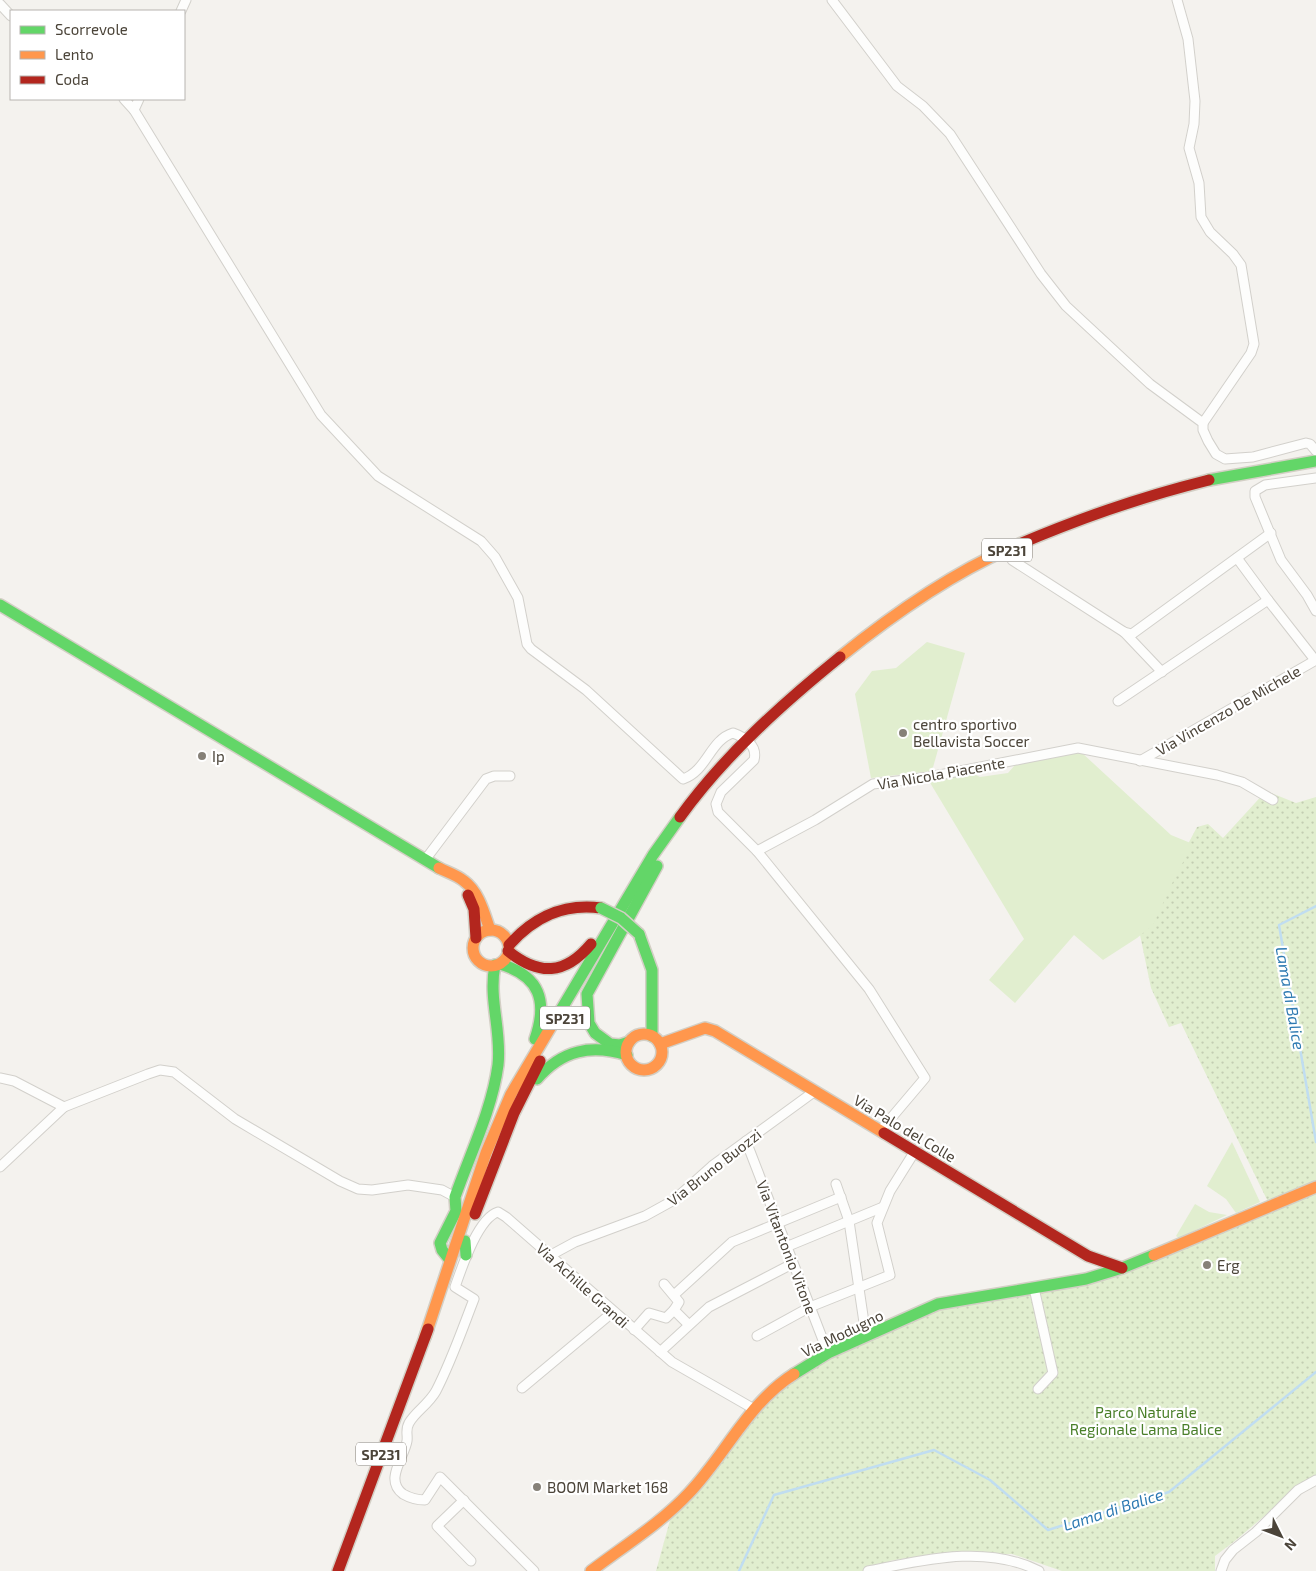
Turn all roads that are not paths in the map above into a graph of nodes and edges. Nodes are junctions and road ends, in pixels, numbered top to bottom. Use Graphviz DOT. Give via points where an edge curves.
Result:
graph roads {
  1 [pos="832,0"];
  2 [pos="1177,0"];
  3 [pos="0,4"];
  4 [pos="10,15"];
  5 [pos="125,100"];
  6 [pos="139,100"];
  7 [pos="134,110"];
  8 [pos="1203,423"];
  9 [pos="1316,451"];
  10 [pos="1316,461"];
  11 [pos="1316,478"];
  12 [pos="1271,533"];
  13 [pos="1006,550"];
  14 [pos="1237,558"];
  15 [pos="1316,590"];
  16 [pos="1306,593"];
  17 [pos="1268,600"];
  18 [pos="0,605"];
  19 [pos="1316,611"];
  20 [pos="1124,632"];
  21 [pos="1315,660"];
  22 [pos="1162,672"];
  23 [pos="1118,701"];
  24 [pos="748,740"];
  25 [pos="1140,761"];
  26 [pos="510,776"];
  27 [pos="1273,800"];
  28 [pos="665,837"];
  29 [pos="757,851"];
  30 [pos="426,860"];
  31 [pos="657,866"];
  32 [pos="450,874"];
  33 [pos="530,924"];
  34 [pos="493,930"];
  35 [pos="476,938"];
  36 [pos="508,948"];
  37 [pos="481,963"];
  38 [pos="497,964"];
  39 [pos="491,993"];
  40 [pos="655,1041"];
  41 [pos="630,1042"];
  42 [pos="627,1055"];
  43 [pos="0,1078"];
  44 [pos="815,1091"];
  45 [pos="64,1107"];
  46 [pos="881,1130"];
  47 [pos="746,1141"];
  48 [pos="915,1151"];
  49 [pos="0,1167"];
  50 [pos="836,1184"];
  51 [pos="1316,1187"];
  52 [pos="483,1192"];
  53 [pos="455,1197"];
  54 [pos="841,1197"];
  55 [pos="883,1207"];
  56 [pos="467,1210"];
  57 [pos="849,1221"];
  58 [pos="776,1222"];
  59 [pos="465,1241"];
  60 [pos="786,1247"];
  61 [pos="466,1255"];
  62 [pos="551,1255"];
  63 [pos="1088,1256"];
  64 [pos="450,1260"];
  65 [pos="792,1264"];
  66 [pos="1122,1268"];
  67 [pos="1096,1276"];
  68 [pos="664,1284"];
  69 [pos="859,1287"];
  70 [pos="1034,1288"];
  71 [pos="674,1295"];
  72 [pos="810,1308"];
  73 [pos="674,1310"];
  74 [pos="613,1312"];
  75 [pos="688,1324"];
  76 [pos="634,1330"];
  77 [pos="757,1336"];
  78 [pos="866,1336"];
  79 [pos="425,1337"];
  80 [pos="660,1352"];
  81 [pos="828,1353"];
  82 [pos="522,1388"];
  83 [pos="1038,1389"];
  84 [pos="754,1409"];
  85 [pos="1316,1480"];
  86 [pos="462,1498"];
  87 [pos="471,1561"];
  88 [pos="1036,1570"];
  89 [pos="338,1571"];
  90 [pos="534,1571"];
  91 [pos="591,1571"];
  92 [pos="868,1571"];
  93 [pos="1222,1571"];
  1 -- 8 [label="street" via="897,86 923,106 950,134 1041,274 1066,306 1150,384"];
  2 -- 8 [label="street" via="1188,39 1195,101 1189,148 1199,183 1201,217 1240,265 1254,344"];
  3 -- 4 [label="street"];
  5 -- 7 [label="street"];
  6 -- 7 [label="street"];
  7 -- 24 [label="street" via="321,415 378,476 481,541 495,557 518,598 527,644 531,649 586,690 683,779 694,775 723,736 733,732"];
  8 -- 9 [label="street" via="1208,441 1216,454 1225,459 1253,457 1306,443"];
  10 -- 13 [label="main road, SP231" via="1217,478 1142,497 1075,520"];
  11 -- 12 [label="street" via="1265,484 1257,488 1255,497"];
  12 -- 14 [label="street"];
  12 -- 16 [label="street" via="1281,560"];
  13 -- 20 [label="street" via="1012,560"];
  13 -- 24 [label="main road, SP231" via="943,584 876,628 806,684"];
  14 -- 17 [label="street"];
  14 -- 20 [label="street" via="1132,634"];
  15 -- 16 [label="street"];
  16 -- 19 [label="street"];
  17 -- 21 [label="street"];
  17 -- 22 [label="street"];
  18 -- 30 [label="main road"];
  20 -- 22 [label="street"];
  21 -- 25 [label="street, Via Vincenzo De Michele"];
  22 -- 23 [label="street"];
  24 -- 28 [label="main road, SP231" via="717,771"];
  24 -- 29 [label="street" via="755,753 754,760 721,792 716,804 718,812"];
  24 -- 31 [label="main road, SP231" via="697,806"];
  25 -- 27 [label="street, Via Nicola Piacente" via="1242,782"];
  25 -- 29 [label="street, Via Nicola Piacente" via="1078,748 929,777 873,784"];
  26 -- 30 [label="street" via="494,776 486,780"];
  28 -- 36 [label="main road" via="636,869 589,946 572,962 551,970 540,970 525,965"];
  28 -- 56 [label="main road, SP231" via="594,950 515,1087 486,1153"];
  29 -- 46 [label="street" via="869,989 925,1078"];
  30 -- 32 [label="main road"];
  31 -- 41 [label="main road" via="587,994 589,1023 595,1033 610,1044"];
  31 -- 52 [label="main road, SP231" via="534,1073 514,1113"];
  32 -- 34 [label="main road" via="475,891"];
  32 -- 35 [label="main road" via="471,900"];
  33 -- 34 [label="main road"];
  33 -- 36 [label="main road"];
  33 -- 40 [label="main road, bridge" via="566,906 578,905 601,908 621,918 639,934 652,970"];
  34 -- 35 [label="main road" via="482,932"];
  34 -- 36 [label="main road" via="505,936"];
  35 -- 37 [label="main road" via="472,949"];
  36 -- 38 [label="main road"];
  37 -- 38 [label="main road"];
  37 -- 39 [label="main road"];
  38 -- 39 [label="main road"];
  38 -- 56 [label="main road" via="518,970 535,985 540,995 542,1018 535,1039 510,1083 488,1134 478,1160"];
  39 -- 53 [label="main road" via="498,1034 498,1065 486,1111"];
  40 -- 41 [label="main road"];
  40 -- 42 [label="main road" via="662,1056 655,1066 644,1070 633,1066"];
  40 -- 44 [label="main road, Via Palo del Colle" via="678,1038 705,1028 715,1031"];
  41 -- 42 [label="main road"];
  42 -- 52 [label="main road" via="609,1049 588,1048 562,1056 548,1065 537,1079"];
  43 -- 45 [label="street" via="14,1080"];
  44 -- 46 [label="main road, Via Palo del Colle"];
  44 -- 47 [label="street, Via Bruno Buozzi"];
  45 -- 49 [label="street"];
  45 -- 53 [label="street" via="160,1070 174,1072 235,1119 340,1181 358,1189 408,1185 442,1190"];
  46 -- 48 [label="main road, Via Palo del Colle"];
  47 -- 58 [label="street, Via Vitantonio Vitone"];
  47 -- 62 [label="street, Via Bruno Buozzi" via="674,1200 645,1216 575,1242"];
  48 -- 55 [label="street"];
  48 -- 63 [label="main road, Via Palo del Colle"];
  50 -- 54 [label="street"];
  51 -- 66 [label="main road, Via Modugno"];
  52 -- 59 [label="main road, SP231"];
  53 -- 64 [label="main road" via="454,1217 439,1245"];
  54 -- 57 [label="street"];
  54 -- 58 [label="street"];
  55 -- 57 [label="street"];
  55 -- 69 [label="street" via="877,1223 890,1275"];
  56 -- 64 [label="main road, SP231"];
  57 -- 60 [label="street"];
  57 -- 69 [label="street"];
  58 -- 60 [label="street, Via Vitantonio Vitone"];
  58 -- 71 [label="street" via="732,1242"];
  59 -- 61 [label="main road"];
  59 -- 79 [label="main road, SP231"];
  60 -- 65 [label="street, Via Vitantonio Vitone"];
  61 -- 62 [label="street, Via Achille Grandi" via="484,1219 498,1212"];
  61 -- 86 [label="street, Via Achille Grandi" via="454,1287 474,1300 435,1393 407,1425 407,1440 395,1476 395,1484 400,1491 418,1500 425,1500 440,1477"];
  62 -- 74 [label="street, Via Achille Grandi"];
  63 -- 66 [label="main road, Via Palo del Colle"];
  63 -- 67 [label="main road" via="1098,1262 1100,1267"];
  64 -- 79 [label="main road, SP231"];
  65 -- 72 [label="street, Via Vitantonio Vitone"];
  65 -- 75 [label="street" via="709,1307"];
  66 -- 67 [label="main road, Via Modugno"];
  67 -- 70 [label="main road, Via Modugno"];
  68 -- 71 [label="street"];
  69 -- 72 [label="street"];
  69 -- 78 [label="street"];
  70 -- 78 [label="main road, Via Modugno" via="938,1304"];
  70 -- 83 [label="street" via="1053,1373"];
  71 -- 73 [label="street" via="678,1302"];
  72 -- 77 [label="street"];
  72 -- 81 [label="street, Via Vitantonio Vitone"];
  73 -- 75 [label="street"];
  73 -- 76 [label="street" via="666,1318 649,1313"];
  74 -- 76 [label="street, Via Achille Grandi"];
  74 -- 82 [label="street"];
  75 -- 80 [label="street"];
  76 -- 80 [label="street, Via Achille Grandi"];
  78 -- 81 [label="main road, Via Modugno"];
  79 -- 89 [label="main road, SP231"];
  80 -- 84 [label="street, Via Achille Grandi"];
  81 -- 84 [label="main road, Via Modugno" via="782,1382"];
  84 -- 91 [label="main road, Via Modugno" via="690,1492"];
  85 -- 93 [label="street" via="1298,1490 1233,1550"];
  86 -- 87 [label="street" via="437,1526"];
  86 -- 90 [label="street"];
  88 -- 92 [label="street" via="1007,1558 956,1557 912,1561"];
}
